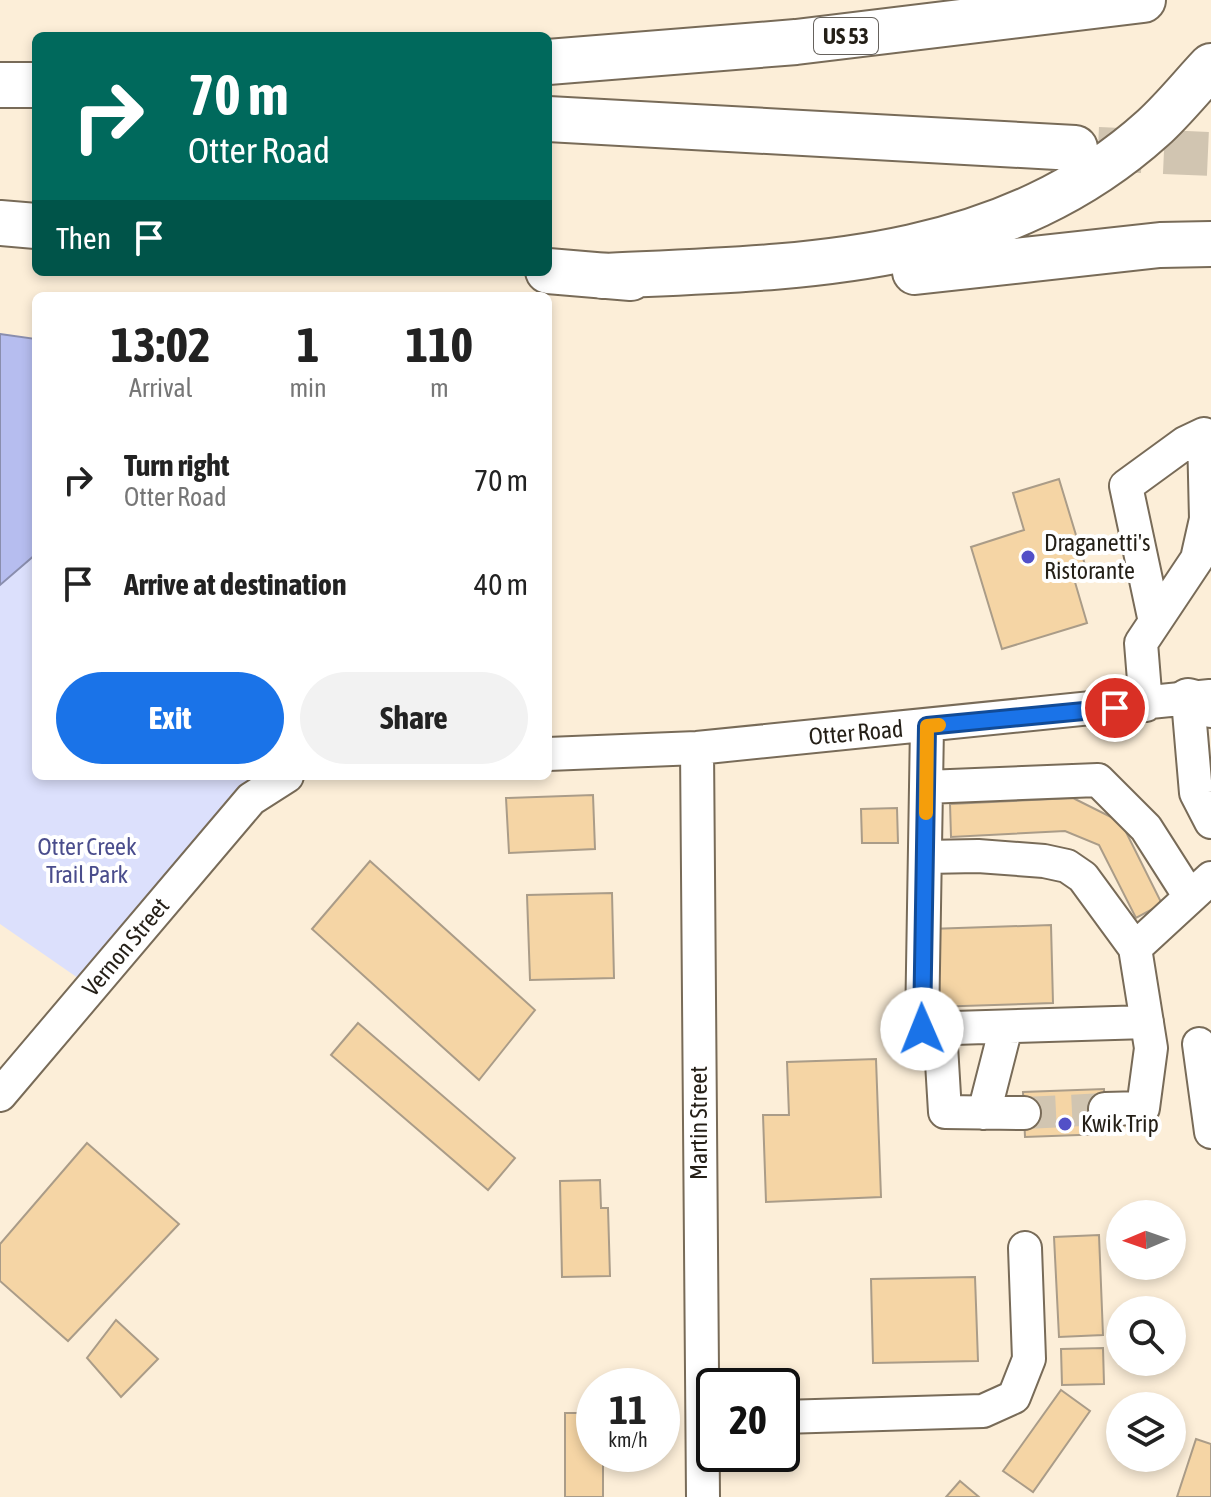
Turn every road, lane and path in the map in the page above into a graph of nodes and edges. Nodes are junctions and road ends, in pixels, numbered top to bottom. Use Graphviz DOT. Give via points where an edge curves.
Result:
graph roads {
  1 [pos="1143,0"];
  2 [pos="552,62"];
  3 [pos="1211,66"];
  4 [pos="0,85"];
  5 [pos="32,85"];
  6 [pos="552,119"];
  7 [pos="1075,148"];
  8 [pos="0,223"];
  9 [pos="32,226"];
  10 [pos="1211,244"];
  11 [pos="552,271"];
  12 [pos="602,276"];
  13 [pos="1155,622"];
  14 [pos="1203,701"];
  15 [pos="1146,705"];
  16 [pos="927,726"];
  17 [pos="697,748"];
  18 [pos="552,754"];
  19 [pos="281,780"];
  20 [pos="926,787"];
  21 [pos="1211,822"];
  22 [pos="925,857"];
  23 [pos="1201,888"];
  24 [pos="1135,948"];
  25 [pos="1006,1027"];
  26 [pos="940,1029"];
  27 [pos="1149,1035"];
  28 [pos="1205,1043"];
  29 [pos="0,1095"];
  30 [pos="1105,1109"];
  31 [pos="984,1113"];
  32 [pos="1024,1113"];
  33 [pos="1211,1132"];
  34 [pos="1025,1248"];
  35 [pos="706,1368"];
  36 [pos="800,1416"];
  37 [pos="704,1472"];
  38 [pos="703,1497"];
  1 -- 2 [label="highway, US 53" via="796,42"];
  3 -- 12 [label="highway" via="1124,151 1055,196 972,234 862,257"];
  4 -- 5 [label="highway"];
  6 -- 7 [label="highway"];
  8 -- 9 [label="highway"];
  10 -- 12 [label="highway" via="811,283 684,283"];
  11 -- 12 [label="highway"];
  13 -- 13 [label="street" via="1197,559 1206,519 1204,434 1126,486"];
  13 -- 15 [label="street" via="1141,643"];
  14 -- 15 [label="street, Otter Road"];
  14 -- 21 [label="street" via="1196,793"];
  15 -- 16 [label="street, Otter Road"];
  16 -- 17 [label="street, Otter Road"];
  16 -- 20 [label="street"];
  17 -- 18 [label="street, Otter Road"];
  17 -- 35 [label="street, Martin Street"];
  19 -- 29 [label="street, Vernon Street" via="251,799"];
  20 -- 22 [label="street"];
  20 -- 23 [label="street" via="1098,780"];
  22 -- 24 [label="street" via="978,856 1067,866 1083,877"];
  22 -- 26 [label="street" via="922,1029"];
  23 -- 24 [label="street"];
  24 -- 27 [label="street"];
  25 -- 26 [label="street"];
  25 -- 27 [label="street"];
  25 -- 31 [label="street"];
  26 -- 31 [label="street" via="945,1112"];
  27 -- 28 [label="street"];
  27 -- 30 [label="street" via="1143,1108"];
  28 -- 33 [label="street"];
  31 -- 32 [label="street"];
  34 -- 36 [label="street" via="1029,1359 1014,1397 983,1411"];
  37 -- 38 [label="street, Martin Street"];
}
